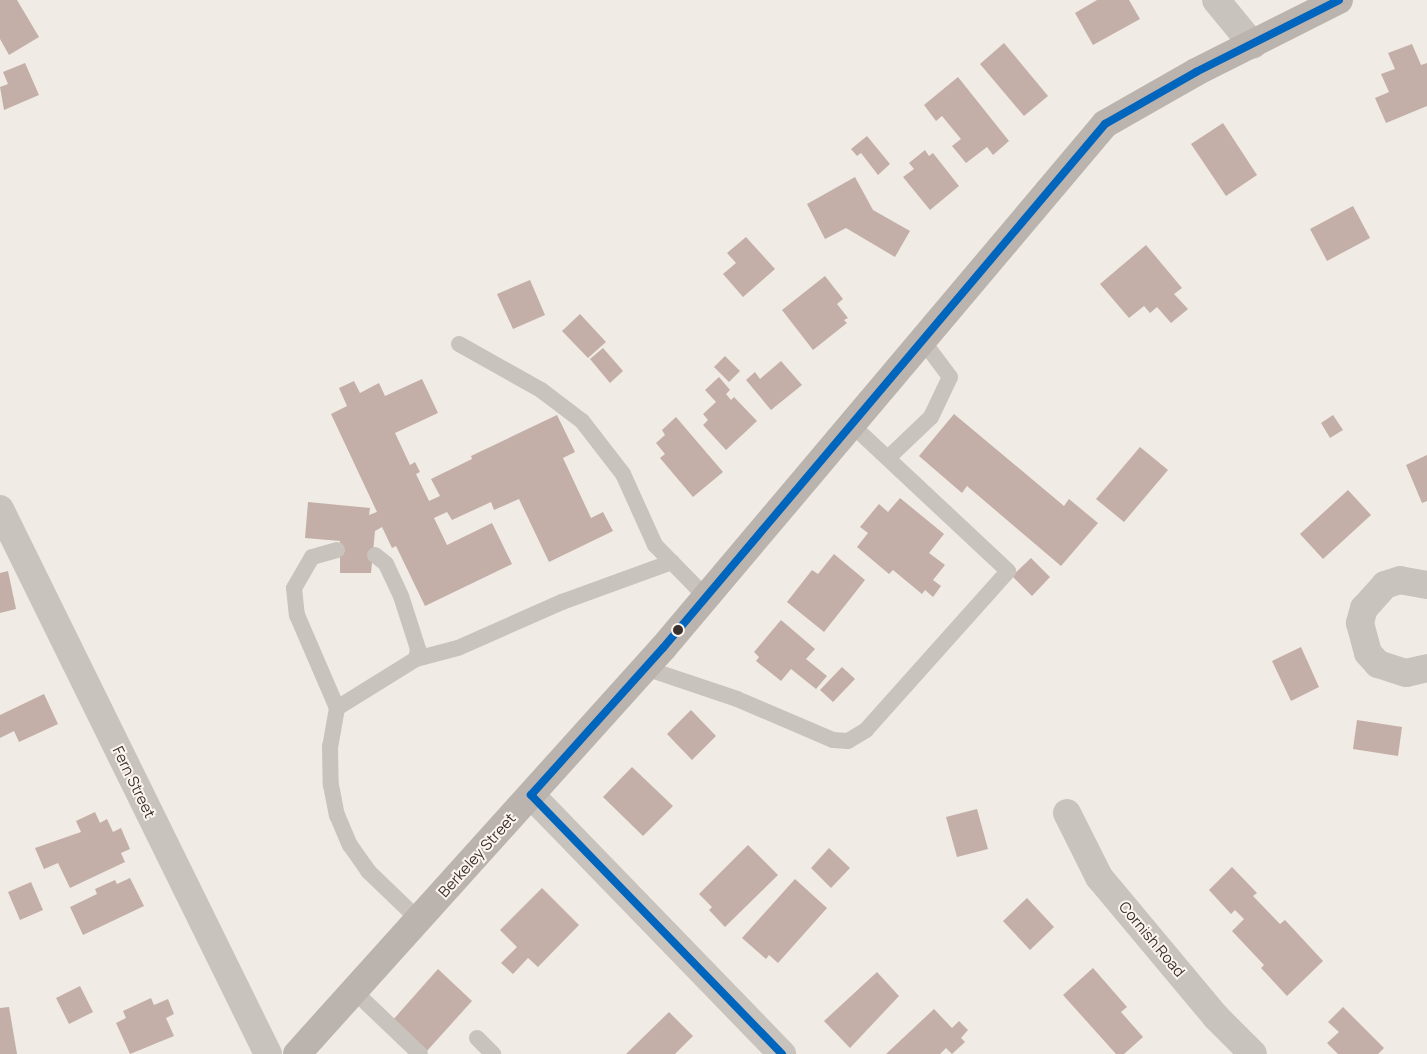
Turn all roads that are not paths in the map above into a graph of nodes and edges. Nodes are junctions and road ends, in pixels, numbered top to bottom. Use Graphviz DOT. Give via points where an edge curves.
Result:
graph roads {
  1 [pos="1216,0"];
  2 [pos="1340,0"];
  3 [pos="1253,45"];
  4 [pos="923,341"];
  5 [pos="459,344"];
  6 [pos="852,425"];
  7 [pos="888,458"];
  8 [pos="0,510"];
  9 [pos="9,548"];
  10 [pos="337,550"];
  11 [pos="375,555"];
  12 [pos="672,562"];
  13 [pos="1427,586"];
  14 [pos="706,597"];
  15 [pos="416,659"];
  16 [pos="645,668"];
  17 [pos="1427,668"];
  18 [pos="337,708"];
  19 [pos="531,795"];
  20 [pos="1067,813"];
  21 [pos="419,920"];
  22 [pos="354,991"];
  23 [pos="477,1038"];
  24 [pos="268,1054"];
  25 [pos="297,1054"];
  26 [pos="420,1054"];
  27 [pos="493,1054"];
  28 [pos="782,1054"];
  29 [pos="1253,1054"];
  1 -- 3 [label="street"];
  2 -- 3 [label="street, Berkeley Street"];
  3 -- 4 [label="street, Berkeley Street" via="1196,72 1105,124"];
  4 -- 6 [label="street, Berkeley Street"];
  4 -- 7 [label="lane" via="950,377 931,417"];
  5 -- 12 [label="lane" via="541,390 582,421 623,474 655,545"];
  6 -- 7 [label="lane"];
  6 -- 14 [label="street, Berkeley Street"];
  7 -- 16 [label="lane" via="1008,571 866,730 848,741 833,740 737,699"];
  8 -- 9 [label="street, Fern Street"];
  9 -- 24 [label="street, Fern Street"];
  10 -- 18 [label="lane" via="312,557 294,588 297,615"];
  11 -- 15 [label="lane" via="386,564 401,596 418,649"];
  12 -- 14 [label="lane"];
  12 -- 15 [label="lane" via="562,602 458,648"];
  13 -- 17 [label="street" via="1400,580 1385,585 1364,608 1360,623 1368,653 1378,664 1406,673"];
  14 -- 16 [label="street, Berkeley Street"];
  15 -- 18 [label="lane"];
  16 -- 19 [label="street, Berkeley Street"];
  18 -- 21 [label="lane" via="330,746 331,785 337,815 350,845 368,871"];
  19 -- 21 [label="street, Berkeley Street"];
  19 -- 28 [label="street"];
  20 -- 29 [label="street, Cornish Road" via="1099,877 1216,1016"];
  21 -- 22 [label="street, Berkeley Street"];
  22 -- 25 [label="street, Berkeley Street"];
  22 -- 26 [label="lane"];
  23 -- 27 [label="lane"];
}
